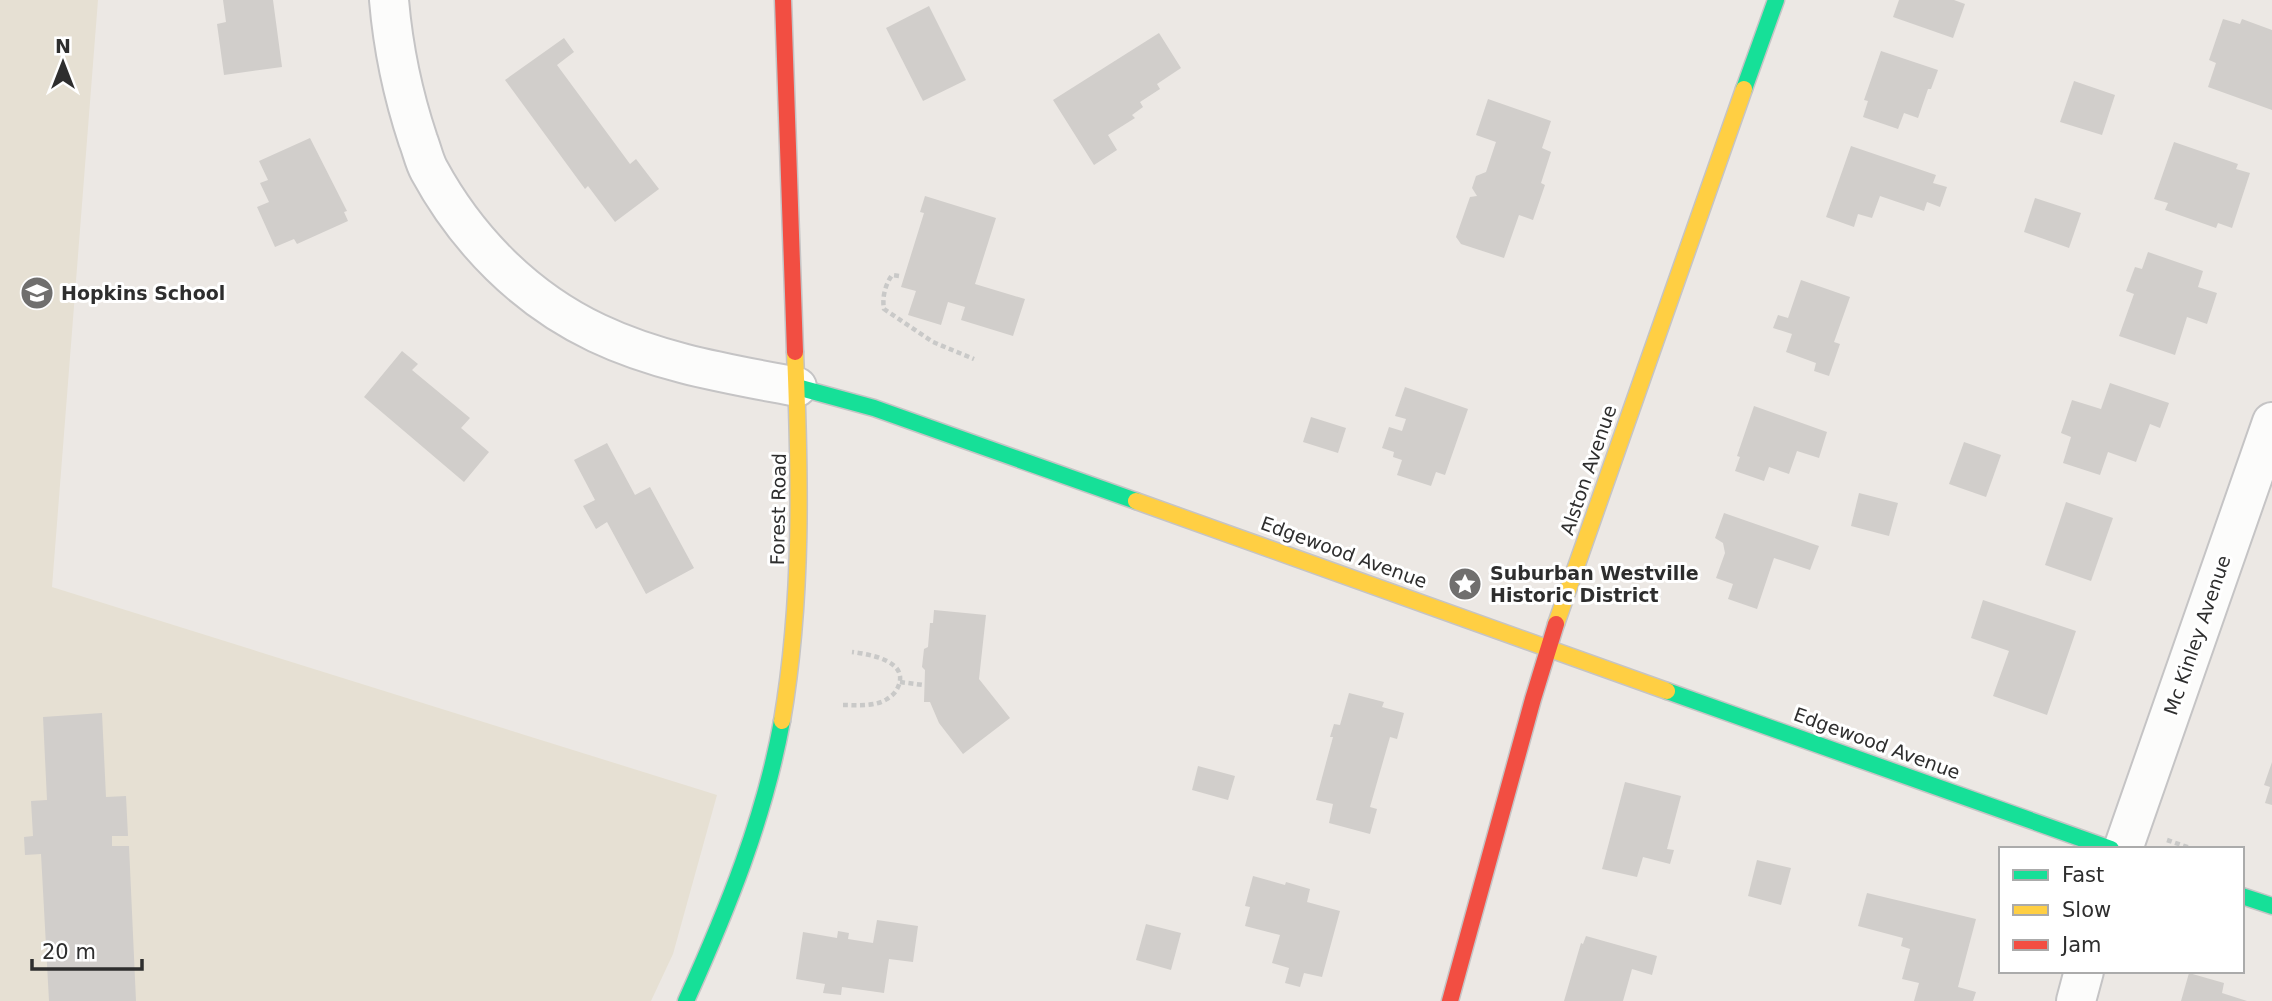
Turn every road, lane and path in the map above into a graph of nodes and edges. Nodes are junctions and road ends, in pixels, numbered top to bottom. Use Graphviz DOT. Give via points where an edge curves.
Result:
graph roads {
  1 [pos="389,0"];
  2 [pos="783,0"];
  3 [pos="1776,0"];
  4 [pos="899,276"];
  5 [pos="974,359"];
  6 [pos="797,387"];
  7 [pos="2272,422"];
  8 [pos="1549,648"];
  9 [pos="852,652"];
  10 [pos="900,681"];
  11 [pos="923,685"];
  12 [pos="843,705"];
  13 [pos="2105,847"];
  14 [pos="2124,847"];
  15 [pos="2244,897"];
  16 [pos="2272,906"];
  17 [pos="2083,973"];
  18 [pos="686,1001"];
  19 [pos="1450,1001"];
  20 [pos="2076,1001"];
  1 -- 6 [label="street" via="407,106 428,168 495,262 558,313 600,334 664,358"];
  2 -- 6 [label="street, Forest Road"];
  3 -- 8 [label="street, Alston Avenue"];
  4 -- 5 [label="path" via="892,275 889,280 884,309 933,342"];
  6 -- 8 [label="street, Edgewood Avenue" via="874,408"];
  6 -- 18 [label="street, Forest Road" via="797,591 775,759 740,876"];
  7 -- 14 [label="street, Mc Kinley Avenue"];
  8 -- 13 [label="street, Edgewood Avenue"];
  8 -- 19 [label="street, Alston Avenue"];
  9 -- 10 [label="path" via="884,658 897,669"];
  10 -- 11 [label="path"];
  10 -- 12 [label="path" via="886,700"];
  15 -- 16 [label="street"];
  17 -- 20 [label="street"];
}
